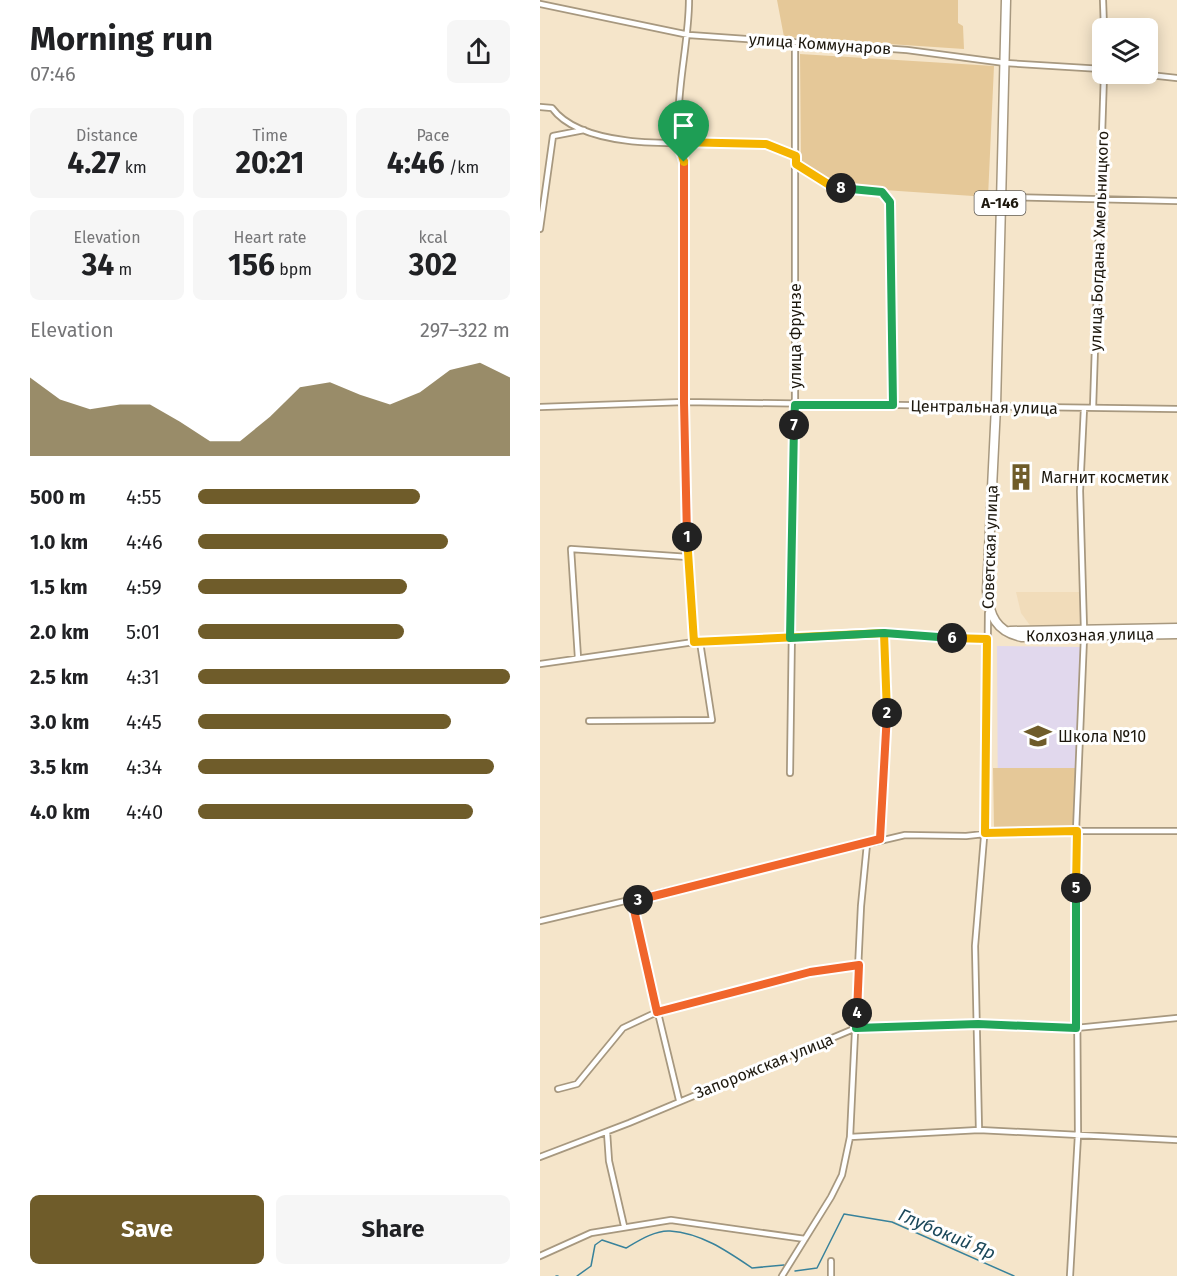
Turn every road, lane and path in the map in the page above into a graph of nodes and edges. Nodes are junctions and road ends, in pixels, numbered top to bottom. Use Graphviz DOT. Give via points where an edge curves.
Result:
graph roads {
  1 [pos="689,0"];
  2 [pos="1006,0"];
  3 [pos="1103,0"];
  4 [pos="540,4"];
  5 [pos="1104,18"];
  6 [pos="689,35"];
  7 [pos="795,43"];
  8 [pos="1005,63"];
  9 [pos="1092,68"];
  10 [pos="1158,76"];
  11 [pos="1177,78"];
  12 [pos="1104,84"];
  13 [pos="540,107"];
  14 [pos="585,129"];
  15 [pos="678,142"];
  16 [pos="796,156"];
  17 [pos="796,164"];
  18 [pos="1000,197"];
  19 [pos="1100,200"];
  20 [pos="1177,201"];
  21 [pos="540,229"];
  22 [pos="684,402"];
  23 [pos="795,405"];
  24 [pos="893,405"];
  25 [pos="996,406"];
  26 [pos="540,407"];
  27 [pos="1084,408"];
  28 [pos="1093,408"];
  29 [pos="1177,410"];
  30 [pos="688,556"];
  31 [pos="988,613"];
  32 [pos="1177,628"];
  33 [pos="884,633"];
  34 [pos="1084,633"];
  35 [pos="1177,634"];
  36 [pos="790,638"];
  37 [pos="987,639"];
  38 [pos="694,642"];
  39 [pos="700,642"];
  40 [pos="578,658"];
  41 [pos="540,664"];
  42 [pos="590,721"];
  43 [pos="790,773"];
  44 [pos="1077,831"];
  45 [pos="1177,831"];
  46 [pos="985,833"];
  47 [pos="880,839"];
  48 [pos="867,844"];
  49 [pos="632,901"];
  50 [pos="540,921"];
  51 [pos="859,965"];
  52 [pos="657,1012"];
  53 [pos="1177,1018"];
  54 [pos="978,1024"];
  55 [pos="856,1028"];
  56 [pos="1076,1028"];
  57 [pos="558,1089"];
  58 [pos="679,1100"];
  59 [pos="979,1130"];
  60 [pos="607,1132"];
  61 [pos="1078,1135"];
  62 [pos="850,1137"];
  63 [pos="1177,1140"];
  64 [pos="540,1157"];
  65 [pos="624,1226"];
  66 [pos="805,1239"];
  67 [pos="540,1256"];
  68 [pos="831,1261"];
  69 [pos="782,1276"];
  70 [pos="831,1276"];
  71 [pos="1070,1276"];
  1 -- 6 [label="street"];
  2 -- 8 [label="highway, Советская улица / А-146"];
  3 -- 5 [label="street"];
  4 -- 6 [label="street, улица Коммунаров"];
  6 -- 7 [label="street, улица Коммунаров"];
  6 -- 15 [label="street" via="678,111"];
  7 -- 8 [label="street, улица Коммунаров" via="907,50"];
  7 -- 16 [label="street, улица Фрунзе"];
  8 -- 9 [label="street, улица Коммунаров"];
  8 -- 18 [label="highway, Советская улица / А-146"];
  10 -- 11 [label="street"];
  12 -- 19 [label="street, улица Богдана Хмельницкого"];
  13 -- 14 [label="street" via="552,108 560,118"];
  14 -- 15 [label="street" via="613,139"];
  14 -- 21 [label="street" via="553,136"];
  15 -- 16 [label="street" via="766,144"];
  15 -- 22 [label="street" via="684,162"];
  16 -- 17 [label="street, улица Фрунзе"];
  17 -- 23 [label="street, улица Фрунзе"];
  17 -- 24 [label="street" via="831,186 882,192 890,202"];
  18 -- 19 [label="street"];
  18 -- 25 [label="highway, Советская улица / А-146"];
  19 -- 20 [label="street"];
  19 -- 28 [label="street, улица Богдана Хмельницкого"];
  22 -- 23 [label="street, Центральная улица"];
  22 -- 26 [label="street, Центральная улица"];
  22 -- 30 [label="street"];
  23 -- 24 [label="street, Центральная улица"];
  23 -- 36 [label="street, улица Фрунзе"];
  24 -- 25 [label="street, Центральная улица"];
  25 -- 27 [label="street, Центральная улица"];
  25 -- 31 [label="highway, Советская улица / А-146"];
  27 -- 28 [label="street, Центральная улица"];
  27 -- 34 [label="street" via="1080,491"];
  28 -- 29 [label="street, Центральная улица"];
  30 -- 38 [label="street"];
  30 -- 40 [label="street" via="571,549"];
  31 -- 34 [label="highway, Колхозная улица" via="1004,631 1022,637"];
  31 -- 37 [label="street, Советская улица"];
  32 -- 34 [label="highway, Колхозная улица"];
  33 -- 36 [label="street"];
  33 -- 37 [label="street"];
  33 -- 47 [label="street" via="888,693"];
  34 -- 35 [label="highway, Колхозная улица"];
  34 -- 44 [label="street"];
  36 -- 39 [label="street"];
  36 -- 43 [label="street, улица Фрунзе"];
  37 -- 46 [label="street, Советская улица"];
  38 -- 39 [label="street"];
  38 -- 40 [label="street"];
  39 -- 42 [label="street" via="712,720"];
  40 -- 41 [label="street"];
  44 -- 45 [label="street"];
  44 -- 46 [label="street"];
  44 -- 56 [label="street"];
  46 -- 47 [label="street"];
  46 -- 54 [label="street, Советская улица" via="975,946"];
  47 -- 48 [label="street"];
  48 -- 49 [label="street"];
  48 -- 51 [label="street"];
  49 -- 50 [label="street"];
  49 -- 52 [label="street"];
  51 -- 52 [label="street" via="810,972"];
  51 -- 55 [label="street"];
  52 -- 57 [label="street" via="623,1028 577,1084"];
  52 -- 58 [label="street"];
  53 -- 56 [label="street, Запорожская улица"];
  54 -- 55 [label="street, Запорожская улица"];
  54 -- 56 [label="street, Запорожская улица"];
  54 -- 59 [label="street, Советская улица"];
  55 -- 58 [label="street, Запорожская улица"];
  55 -- 62 [label="street"];
  56 -- 61 [label="street"];
  58 -- 60 [label="street, Запорожская улица"];
  59 -- 61 [label="street"];
  59 -- 62 [label="street"];
  60 -- 64 [label="street, Запорожская улица"];
  60 -- 65 [label="street" via="609,1161"];
  61 -- 63 [label="street"];
  61 -- 71 [label="street"];
  62 -- 66 [label="street" via="842,1175"];
  65 -- 66 [label="street" via="672,1220"];
  65 -- 67 [label="street" via="591,1233"];
  66 -- 69 [label="street"];
  68 -- 70 [label="street"];
}
